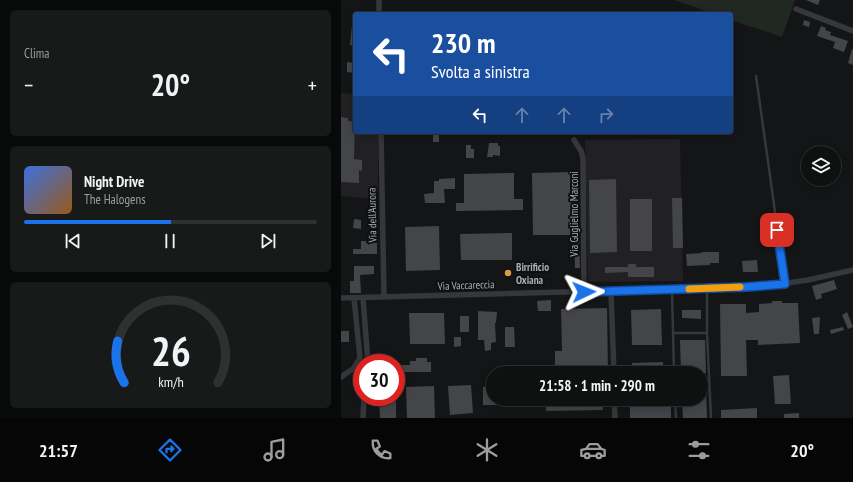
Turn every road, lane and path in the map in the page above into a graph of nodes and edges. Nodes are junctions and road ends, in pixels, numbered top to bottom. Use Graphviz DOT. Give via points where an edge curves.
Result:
graph roads {
  1 [pos="379,0"];
  2 [pos="796,9"];
  3 [pos="379,12"];
  4 [pos="853,31"];
  5 [pos="756,76"];
  6 [pos="381,134"];
  7 [pos="574,140"];
  8 [pos="853,270"];
  9 [pos="785,284"];
  10 [pos="707,288"];
  11 [pos="672,289"];
  12 [pos="611,291"];
  13 [pos="584,292"];
  14 [pos="383,297"];
  15 [pos="341,298"];
  16 [pos="354,298"];
  17 [pos="363,298"];
  18 [pos="673,333"];
  19 [pos="707,333"];
  20 [pos="367,354"];
  21 [pos="614,366"];
  22 [pos="674,366"];
  23 [pos="341,377"];
  24 [pos="709,384"];
  25 [pos="364,406"];
  26 [pos="614,406"];
  27 [pos="675,406"];
  28 [pos="363,418"];
  29 [pos="615,418"];
  30 [pos="676,418"];
  31 [pos="711,418"];
  1 -- 3 [label="street"];
  2 -- 4 [label="street"];
  5 -- 9 [label="lane"];
  6 -- 14 [label="street, Via dell'Aurora"];
  7 -- 13 [label="street, Via Guglielmo Marconi" via="583,158"];
  8 -- 9 [label="street, Via Vaccareccia"];
  9 -- 10 [label="street, Via Vaccareccia"];
  10 -- 11 [label="street, Via Vaccareccia"];
  10 -- 19 [label="lane"];
  11 -- 12 [label="street, Via Vaccareccia"];
  11 -- 18 [label="lane"];
  12 -- 13 [label="street, Via Vaccareccia"];
  12 -- 21 [label="street"];
  13 -- 14 [label="street, Via Vaccareccia"];
  14 -- 17 [label="street, Via Vaccareccia"];
  15 -- 16 [label="street, Via Vaccareccia"];
  16 -- 17 [label="street, Via Vaccareccia"];
  16 -- 23 [label="street" via="360,358 354,368"];
  17 -- 20 [label="street"];
  18 -- 19 [label="lane"];
  18 -- 22 [label="lane"];
  19 -- 24 [label="lane"];
  24 -- 31 [label="lane"];
  25 -- 28 [label="street"];
  26 -- 29 [label="street"];
  27 -- 30 [label="lane"];
}
